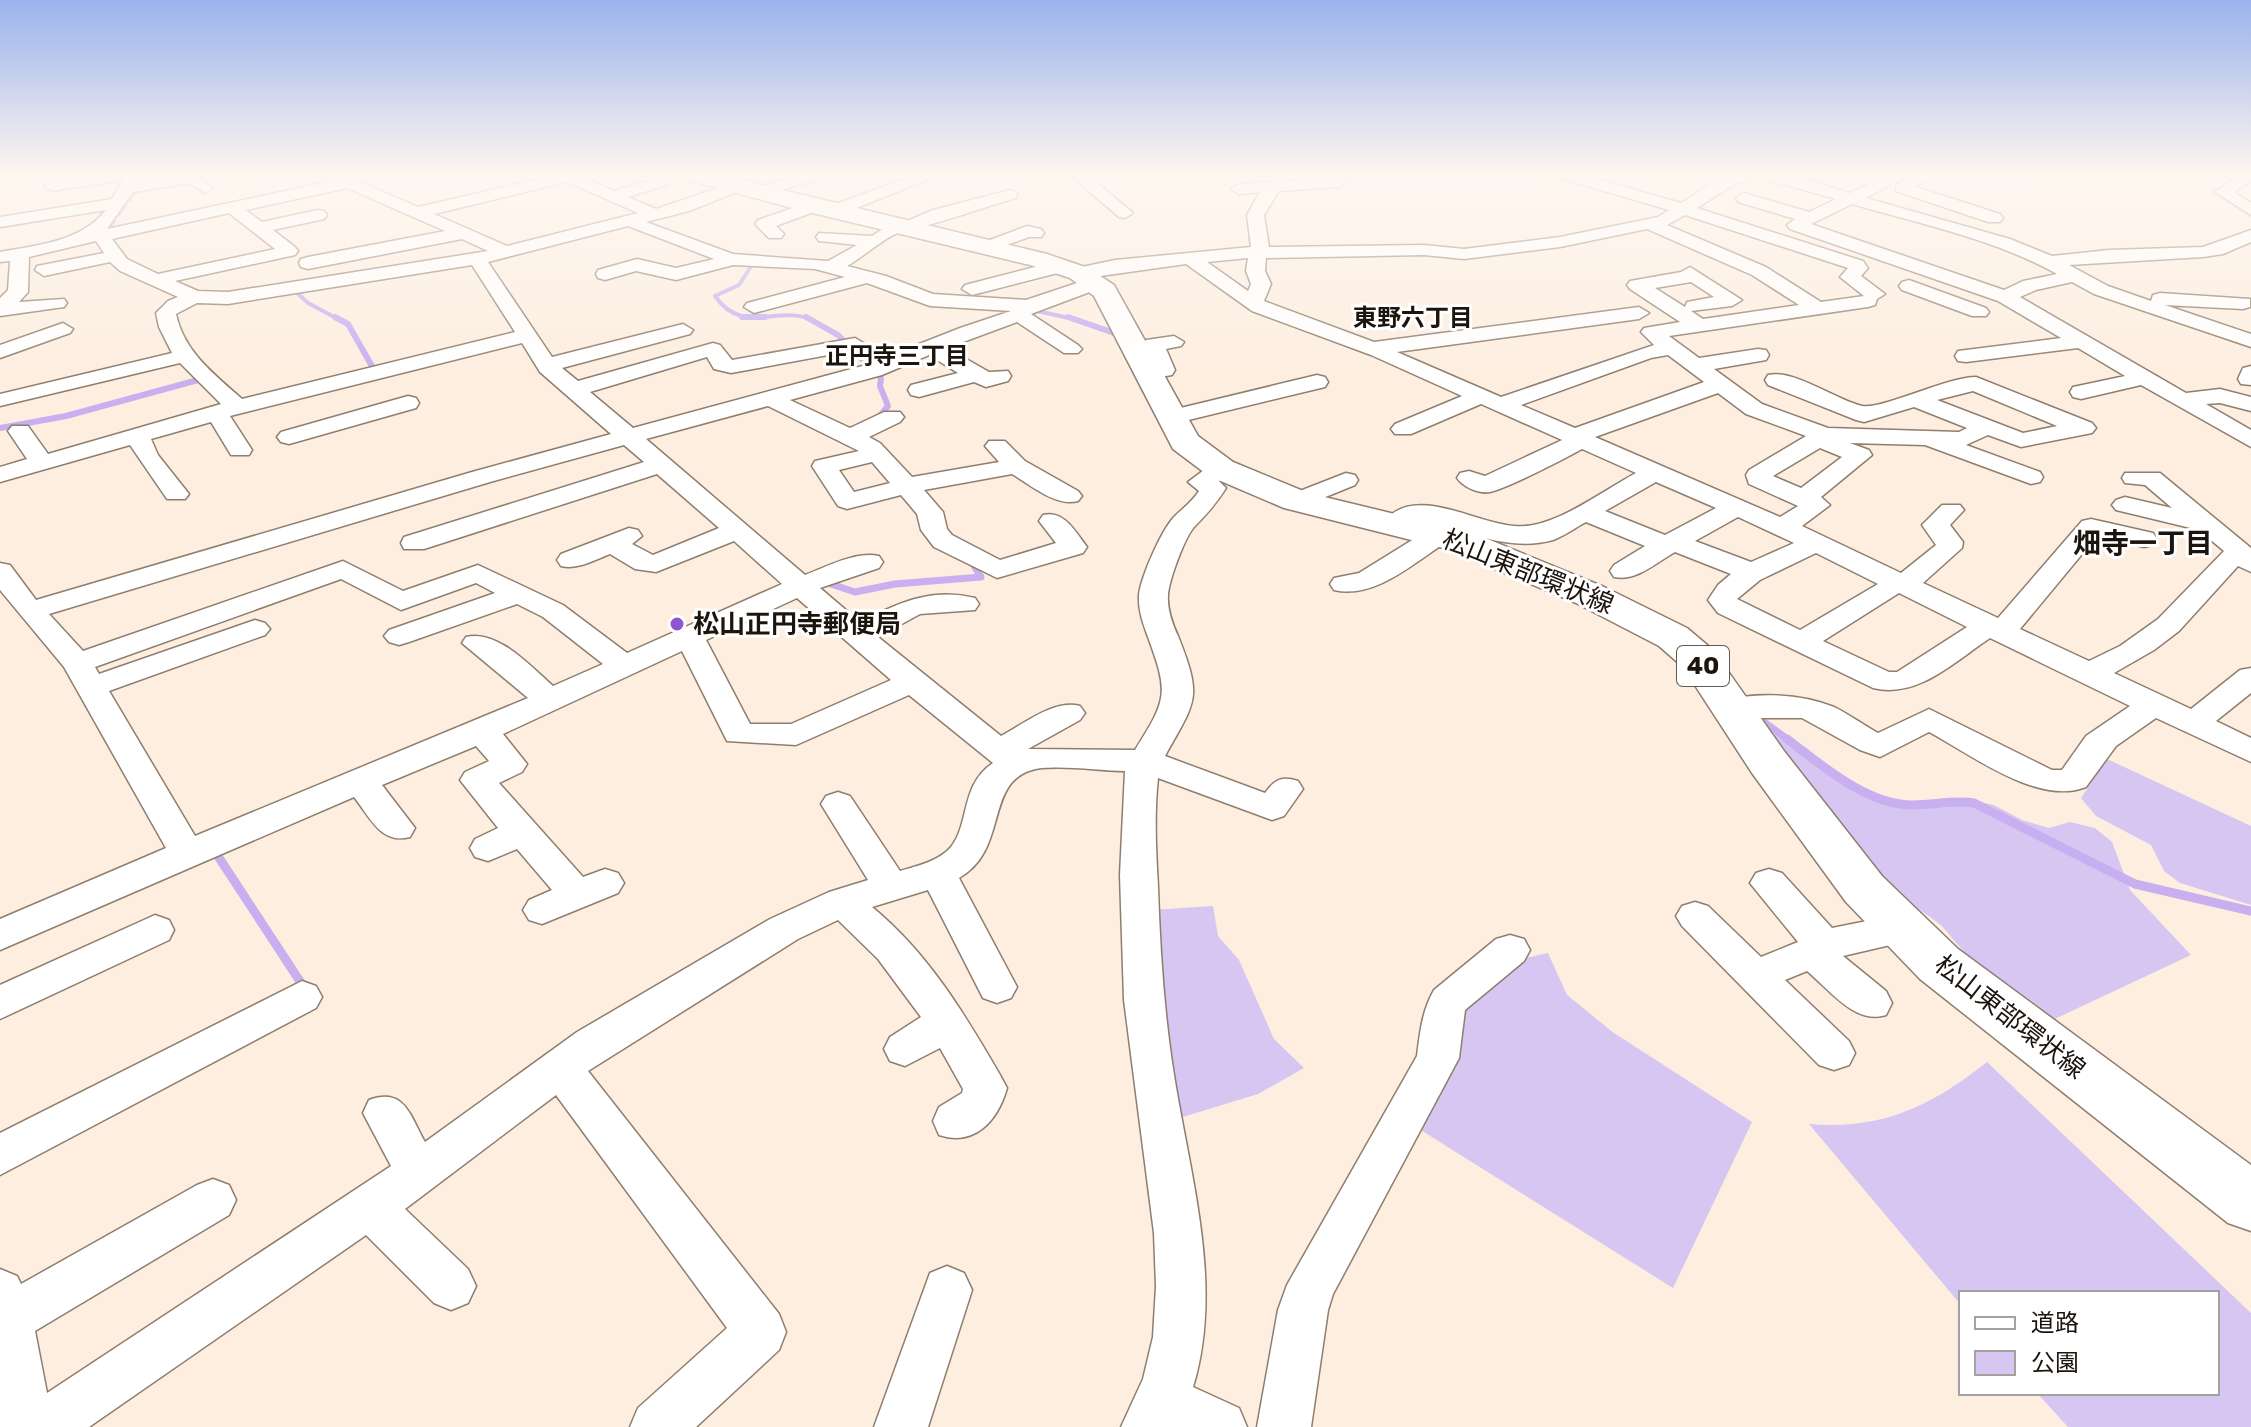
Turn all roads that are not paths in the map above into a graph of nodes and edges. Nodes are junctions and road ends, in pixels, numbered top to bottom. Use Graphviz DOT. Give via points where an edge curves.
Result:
graph roads {
  1 [pos="78,240"];
  2 [pos="98,240"];
  3 [pos="275,240"];
  4 [pos="361,240"];
  5 [pos="415,240"];
  6 [pos="479,240"];
  7 [pos="555,240"];
  8 [pos="677,240"];
  9 [pos="688,240"];
  10 [pos="771,240"];
  11 [pos="878,240"];
  12 [pos="956,240"];
  13 [pos="1006,240"];
  14 [pos="1257,240"];
  15 [pos="1306,240"];
  16 [pos="1354,240"];
  17 [pos="1572,240"];
  18 [pos="1685,240"];
  19 [pos="1777,240"];
  20 [pos="1842,240"];
  21 [pos="1884,240"];
  22 [pos="2011,240"];
  23 [pos="2024,240"];
  24 [pos="2242,240"];
  25 [pos="549,241"];
  26 [pos="681,241"];
  27 [pos="1349,241"];
  28 [pos="1859,245"];
  29 [pos="2231,245"];
  30 [pos="988,247"];
  31 [pos="2251,250"];
  32 [pos="504,251"];
  33 [pos="826,251"];
  34 [pos="20,253"];
  35 [pos="1258,253"];
  36 [pos="1311,253"];
  37 [pos="1820,253"];
  38 [pos="575,254"];
  39 [pos="297,255"];
  40 [pos="115,256"];
  41 [pos="0,257"];
  42 [pos="2041,257"];
  43 [pos="1189,258"];
  44 [pos="477,259"];
  45 [pos="734,260"];
  46 [pos="44,270"];
  47 [pos="515,270"];
  48 [pos="1102,273"];
  49 [pos="605,274"];
  50 [pos="923,274"];
  51 [pos="1941,274"];
  52 [pos="488,276"];
  53 [pos="2074,276"];
  54 [pos="866,277"];
  55 [pos="1908,279"];
  56 [pos="155,280"];
  57 [pos="334,281"];
  58 [pos="887,282"];
  59 [pos="972,289"];
  60 [pos="195,297"];
  61 [pos="2129,299"];
  62 [pos="1559,302"];
  63 [pos="1817,302"];
  64 [pos="2012,302"];
  65 [pos="57,303"];
  66 [pos="760,303"];
  67 [pos="1253,303"];
  68 [pos="2243,303"];
  69 [pos="0,310"];
  70 [pos="1676,310"];
  71 [pos="1023,311"];
  72 [pos="1979,312"];
  73 [pos="2099,312"];
  74 [pos="1639,313"];
  75 [pos="1933,316"];
  76 [pos="1587,319"];
  77 [pos="1833,323"];
  78 [pos="1699,325"];
  79 [pos="840,327"];
  80 [pos="63,329"];
  81 [pos="683,330"];
  82 [pos="967,332"];
  83 [pos="528,335"];
  84 [pos="1543,338"];
  85 [pos="2251,341"];
  86 [pos="855,344"];
  87 [pos="2087,346"];
  88 [pos="930,347"];
  89 [pos="2134,347"];
  90 [pos="1673,348"];
  91 [pos="1071,349"];
  92 [pos="1372,349"];
  93 [pos="992,350"];
  94 [pos="0,352"];
  95 [pos="1758,355"];
  96 [pos="184,356"];
  97 [pos="1966,356"];
  98 [pos="1478,357"];
  99 [pos="546,365"];
  100 [pos="1696,365"];
  101 [pos="884,366"];
  102 [pos="2143,378"];
  103 [pos="1776,380"];
  104 [pos="1299,381"];
  105 [pos="1721,384"];
  106 [pos="313,389"];
  107 [pos="575,389"];
  108 [pos="919,390"];
  109 [pos="2081,392"];
  110 [pos="769,398"];
  111 [pos="1913,399"];
  112 [pos="5,400"];
  113 [pos="1492,400"];
  114 [pos="2182,400"];
  115 [pos="408,403"];
  116 [pos="2251,404"];
  117 [pos="227,410"];
  118 [pos="892,417"];
  119 [pos="1172,417"];
  120 [pos="340,422"];
  121 [pos="1986,427"];
  122 [pos="1403,429"];
  123 [pos="20,431"];
  124 [pos="138,436"];
  125 [pos="1575,436"];
  126 [pos="289,437"];
  127 [pos="628,437"];
  128 [pos="850,437"];
  129 [pos="1821,437"];
  130 [pos="1925,439"];
  131 [pos="2251,440"];
  132 [pos="997,446"];
  133 [pos="240,450"];
  134 [pos="877,454"];
  135 [pos="42,463"];
  136 [pos="661,465"];
  137 [pos="1016,466"];
  138 [pos="1221,469"];
  139 [pos="1657,471"];
  140 [pos="977,473"];
  141 [pos="0,475"];
  142 [pos="2031,477"];
  143 [pos="1469,478"];
  144 [pos="2134,478"];
  145 [pos="1346,480"];
  146 [pos="906,486"];
  147 [pos="181,487"];
  148 [pos="997,492"];
  149 [pos="1069,496"];
  150 [pos="1803,499"];
  151 [pos="1296,501"];
  152 [pos="2125,505"];
  153 [pos="1737,507"];
  154 [pos="1951,510"];
  155 [pos="1592,515"];
  156 [pos="1052,521"];
  157 [pos="1396,524"];
  158 [pos="2208,524"];
  159 [pos="1782,527"];
  160 [pos="738,530"];
  161 [pos="1439,535"];
  162 [pos="2144,539"];
  163 [pos="414,543"];
  164 [pos="1672,544"];
  165 [pos="1810,546"];
  166 [pos="1550,550"];
  167 [pos="2245,559"];
  168 [pos="571,560"];
  169 [pos="869,562"];
  170 [pos="0,571"];
  171 [pos="1624,571"];
  172 [pos="1753,573"];
  173 [pos="1344,584"];
  174 [pos="802,585"];
  175 [pos="1895,587"];
  176 [pos="519,594"];
  177 [pos="965,604"];
  178 [pos="30,611"];
  179 [pos="255,629"];
  180 [pos="1989,630"];
  181 [pos="419,635"];
  182 [pos="858,635"];
  183 [pos="689,636"];
  184 [pos="1800,642"];
  185 [pos="477,643"];
  186 [pos="624,666"];
  187 [pos="2088,673"];
  188 [pos="84,675"];
  189 [pos="2251,677"];
  190 [pos="912,682"];
  191 [pos="550,700"];
  192 [pos="2155,704"];
  193 [pos="1731,708"];
  194 [pos="1069,713"];
  195 [pos="2194,723"];
  196 [pos="482,731"];
  197 [pos="2251,751"];
  198 [pos="1007,757"];
  199 [pos="1145,761"];
  200 [pos="360,781"];
  201 [pos="1286,789"];
  202 [pos="838,804"];
  203 [pos="397,828"];
  204 [pos="522,831"];
  205 [pos="488,848"];
  206 [pos="187,853"];
  207 [pos="938,873"];
  208 [pos="1769,883"];
  209 [pos="891,887"];
  210 [pos="842,902"];
  211 [pos="542,910"];
  212 [pos="1695,916"];
  213 [pos="1902,929"];
  214 [pos="155,930"];
  215 [pos="0,935"];
  216 [pos="1819,949"];
  217 [pos="1510,950"];
  218 [pos="1755,976"];
  219 [pos="997,987"];
  220 [pos="302,997"];
  221 [pos="0,1003"];
  222 [pos="1872,1003"];
  223 [pos="947,1022"];
  224 [pos="905,1049"];
  225 [pos="1834,1053"];
  226 [pos="561,1068"];
  227 [pos="385,1113"];
  228 [pos="955,1121"];
  229 [pos="0,1155"];
  230 [pos="419,1173"];
  231 [pos="213,1200"];
  232 [pos="2251,1202"];
  233 [pos="370,1207"];
  234 [pos="451,1286"];
  235 [pos="947,1290"];
  236 [pos="3,1306"];
  237 [pos="1154,1414"];
  238 [pos="26,1427"];
  239 [pos="43,1427"];
  240 [pos="657,1427"];
  241 [pos="901,1427"];
  242 [pos="1220,1427"];
  243 [pos="1284,1427"];
  1 -- 34 [label="street"];
  2 -- 40 [label="street"];
  3 -- 39 [label="street"];
  4 -- 39 [label="street"];
  5 -- 39 [label="street"];
  6 -- 32 [label="street"];
  7 -- 25 [label="street"];
  8 -- 26 [label="street"];
  9 -- 26 [label="street"];
  10 -- 45 [label="street"];
  11 -- 33 [label="street"];
  12 -- 30 [label="main road"];
  13 -- 30 [label="street"];
  14 -- 35 [label="street"];
  15 -- 36 [label="street"];
  16 -- 27 [label="street"];
  17 -- 27 [label="street" via="1464,254"];
  18 -- 63 [label="street" via="1783,281"];
  19 -- 37 [label="street"];
  20 -- 28 [label="street"];
  21 -- 28 [label="street"];
  22 -- 51 [label="street"];
  23 -- 42 [label="street"];
  24 -- 29 [label="street"];
  25 -- 32 [label="street"];
  25 -- 38 [label="street"];
  26 -- 45 [label="street"];
  27 -- 36 [label="street"];
  28 -- 37 [label="street"];
  28 -- 51 [label="street"];
  29 -- 31 [label="street"];
  29 -- 42 [label="street" via="2203,252"];
  30 -- 48 [label="main road"];
  32 -- 44 [label="street"];
  33 -- 45 [label="street"];
  33 -- 54 [label="street"];
  34 -- 41 [label="street"];
  34 -- 69 [label="street" via="18,292"];
  35 -- 36 [label="street"];
  35 -- 43 [label="street"];
  35 -- 67 [label="street" via="1256,277 1261,284"];
  37 -- 63 [label="street" via="1859,268 1849,277 1865,300"];
  39 -- 56 [label="street"];
  39 -- 57 [label="street"];
  40 -- 46 [label="street"];
  40 -- 56 [label="street"];
  42 -- 53 [label="street"];
  43 -- 48 [label="street"];
  43 -- 67 [label="street"];
  44 -- 52 [label="street"];
  44 -- 57 [label="street"];
  45 -- 49 [label="street" via="683,280 637,265"];
  47 -- 52 [label="street"];
  48 -- 59 [label="street"];
  48 -- 71 [label="street"];
  48 -- 119 [label="main road, 松山東部環状線 / 40" via="1105,291 1161,357"];
  50 -- 58 [label="street"];
  51 -- 64 [label="street"];
  52 -- 83 [label="street"];
  53 -- 61 [label="street"];
  53 -- 64 [label="street" via="2030,285"];
  54 -- 58 [label="street"];
  54 -- 66 [label="street"];
  55 -- 72 [label="street" via="1900,282"];
  56 -- 60 [label="street"];
  57 -- 60 [label="street" via="254,295"];
  58 -- 71 [label="street" via="930,300"];
  60 -- 96 [label="street" via="166,313"];
  61 -- 68 [label="street"];
  61 -- 73 [label="street"];
  61 -- 85 [label="street"];
  62 -- 76 [label="street"];
  63 -- 77 [label="street"];
  63 -- 78 [label="street"];
  64 -- 72 [label="street"];
  64 -- 87 [label="street"];
  65 -- 69 [label="street"];
  67 -- 92 [label="street"];
  70 -- 70 [label="street" via="1732,300 1693,274 1637,285"];
  70 -- 78 [label="street"];
  71 -- 82 [label="street"];
  71 -- 91 [label="street"];
  72 -- 75 [label="street"];
  74 -- 76 [label="street"];
  76 -- 92 [label="street"];
  78 -- 90 [label="street" via="1651,332"];
  79 -- 86 [label="street" via="851,332"];
  80 -- 94 [label="street"];
  81 -- 99 [label="street" via="631,339"];
  82 -- 88 [label="street"];
  82 -- 93 [label="street"];
  83 -- 99 [label="street"];
  83 -- 106 [label="street"];
  84 -- 98 [label="street"];
  86 -- 101 [label="street"];
  86 -- 107 [label="street" via="731,367 722,364 713,349"];
  87 -- 89 [label="street"];
  87 -- 97 [label="street"];
  87 -- 102 [label="street"];
  88 -- 101 [label="street"];
  88 -- 108 [label="street" via="989,375"];
  90 -- 100 [label="street"];
  90 -- 113 [label="street"];
  92 -- 113 [label="street" via="1442,369"];
  95 -- 100 [label="street"];
  96 -- 112 [label="street"];
  96 -- 117 [label="street"];
  99 -- 107 [label="street"];
  100 -- 105 [label="street"];
  101 -- 110 [label="street"];
  102 -- 109 [label="street"];
  102 -- 114 [label="street"];
  103 -- 111 [label="street" via="1864,415"];
  104 -- 119 [label="street"];
  105 -- 125 [label="street"];
  105 -- 129 [label="street" via="1754,409"];
  106 -- 117 [label="street"];
  106 -- 120 [label="street"];
  107 -- 127 [label="street"];
  110 -- 127 [label="street"];
  110 -- 128 [label="street"];
  111 -- 121 [label="street"];
  111 -- 121 [label="street" via="1976,384 2092,426 2021,440"];
  113 -- 122 [label="street"];
  113 -- 125 [label="street"];
  114 -- 116 [label="street" via="2220,396"];
  114 -- 131 [label="street"];
  115 -- 120 [label="street"];
  117 -- 124 [label="street"];
  117 -- 133 [label="street"];
  118 -- 128 [label="street"];
  119 -- 138 [label="main road, 松山東部環状線 / 40" via="1185,442"];
  120 -- 126 [label="street"];
  121 -- 130 [label="street" via="1963,439"];
  123 -- 135 [label="street"];
  124 -- 135 [label="street"];
  124 -- 147 [label="street" via="147,456"];
  125 -- 139 [label="street"];
  125 -- 143 [label="street" via="1573,444 1486,485"];
  127 -- 136 [label="street"];
  127 -- 178 [label="street"];
  128 -- 134 [label="street"];
  129 -- 130 [label="street"];
  129 -- 150 [label="street" via="1860,455"];
  129 -- 150 [label="street" via="1758,475 1766,485"];
  130 -- 142 [label="street"];
  132 -- 137 [label="street"];
  134 -- 146 [label="street"];
  134 -- 146 [label="street" via="824,466 847,501"];
  135 -- 141 [label="street"];
  136 -- 160 [label="street"];
  136 -- 163 [label="street"];
  137 -- 140 [label="street"];
  137 -- 149 [label="street"];
  138 -- 151 [label="main road, 松山東部環状線 / 40"];
  138 -- 199 [label="street" via="1201,482 1213,488 1183,523 1151,593 1178,699 1171,723"];
  139 -- 153 [label="street"];
  139 -- 155 [label="street"];
  140 -- 146 [label="street"];
  140 -- 148 [label="street"];
  144 -- 158 [label="street" via="2151,478"];
  145 -- 151 [label="street"];
  146 -- 156 [label="street" via="930,512 943,541 997,570 1073,547"];
  150 -- 159 [label="street" via="1817,505"];
  151 -- 157 [label="main road, 松山東部環状線 / 40"];
  152 -- 158 [label="street"];
  153 -- 159 [label="street"];
  153 -- 164 [label="street"];
  154 -- 175 [label="street" via="1935,525 1947,536 1948,548"];
  155 -- 157 [label="street" via="1533,536 1416,512"];
  155 -- 164 [label="street"];
  155 -- 166 [label="street"];
  157 -- 161 [label="main road, 松山東部環状線 / 40"];
  158 -- 167 [label="street"];
  159 -- 165 [label="street"];
  160 -- 168 [label="street" via="656,564 645,563 620,539"];
  160 -- 174 [label="street"];
  161 -- 173 [label="street" via="1367,580"];
  161 -- 193 [label="main road, 松山東部環状線 / 40" via="1497,555 1673,637 1698,659"];
  162 -- 180 [label="street" via="2091,527"];
  164 -- 171 [label="street"];
  164 -- 172 [label="street"];
  165 -- 172 [label="street"];
  165 -- 175 [label="street"];
  167 -- 187 [label="street" via="2226,559 2193,603 2164,629 2131,654"];
  169 -- 174 [label="street"];
  170 -- 178 [label="street"];
  172 -- 184 [label="street" via="1722,600"];
  174 -- 182 [label="street"];
  174 -- 183 [label="street"];
  175 -- 180 [label="street"];
  175 -- 184 [label="street"];
  176 -- 181 [label="street"];
  176 -- 186 [label="street" via="553,611"];
  176 -- 188 [label="street" via="478,573 401,601 343,569"];
  177 -- 182 [label="street" via="914,606"];
  178 -- 188 [label="street"];
  179 -- 188 [label="street"];
  180 -- 184 [label="street" via="1898,681 1872,676"];
  180 -- 187 [label="street"];
  182 -- 190 [label="street"];
  183 -- 186 [label="street"];
  183 -- 190 [label="street" via="739,734 796,735"];
  185 -- 191 [label="street"];
  186 -- 191 [label="street"];
  187 -- 192 [label="street"];
  188 -- 206 [label="street"];
  189 -- 195 [label="street"];
  190 -- 198 [label="street"];
  191 -- 196 [label="street"];
  192 -- 193 [label="street" via="2097,744 2079,776 2059,783 1929,719 1880,746 1819,713"];
  192 -- 195 [label="street"];
  193 -- 213 [label="main road, 松山東部環状線 / 40" via="1864,889"];
  194 -- 198 [label="street"];
  195 -- 197 [label="street"];
  196 -- 200 [label="street"];
  196 -- 204 [label="street" via="510,764 477,780"];
  198 -- 199 [label="street"];
  198 -- 207 [label="street" via="987,791 969,851"];
  199 -- 201 [label="street" via="1272,808"];
  199 -- 237 [label="street" via="1140,868 1147,1030 1183,1310 1174,1364"];
  200 -- 203 [label="street"];
  200 -- 206 [label="street"];
  202 -- 209 [label="street"];
  204 -- 205 [label="street"];
  204 -- 211 [label="street" via="591,889"];
  206 -- 215 [label="street"];
  207 -- 209 [label="street"];
  207 -- 219 [label="street"];
  208 -- 216 [label="street"];
  209 -- 210 [label="street"];
  210 -- 223 [label="street" via="890,945"];
  210 -- 226 [label="street" via="748,949"];
  212 -- 218 [label="street"];
  213 -- 216 [label="street" via="1846,938"];
  213 -- 232 [label="main road, 松山東部環状線 / 40" via="1939,964"];
  214 -- 221 [label="street"];
  216 -- 218 [label="street"];
  216 -- 222 [label="street"];
  217 -- 243 [label="street" via="1448,1001 1438,1058 1312,1285"];
  218 -- 225 [label="street"];
  220 -- 229 [label="street"];
  223 -- 224 [label="street"];
  223 -- 228 [label="street" via="985,1088 980,1105"];
  226 -- 230 [label="street"];
  226 -- 240 [label="street" via="761,1332"];
  227 -- 230 [label="street"];
  230 -- 233 [label="street"];
  231 -- 236 [label="street"];
  233 -- 234 [label="street"];
  233 -- 239 [label="street"];
  235 -- 241 [label="street"];
  236 -- 238 [label="street"];
  237 -- 242 [label="street"];
}
